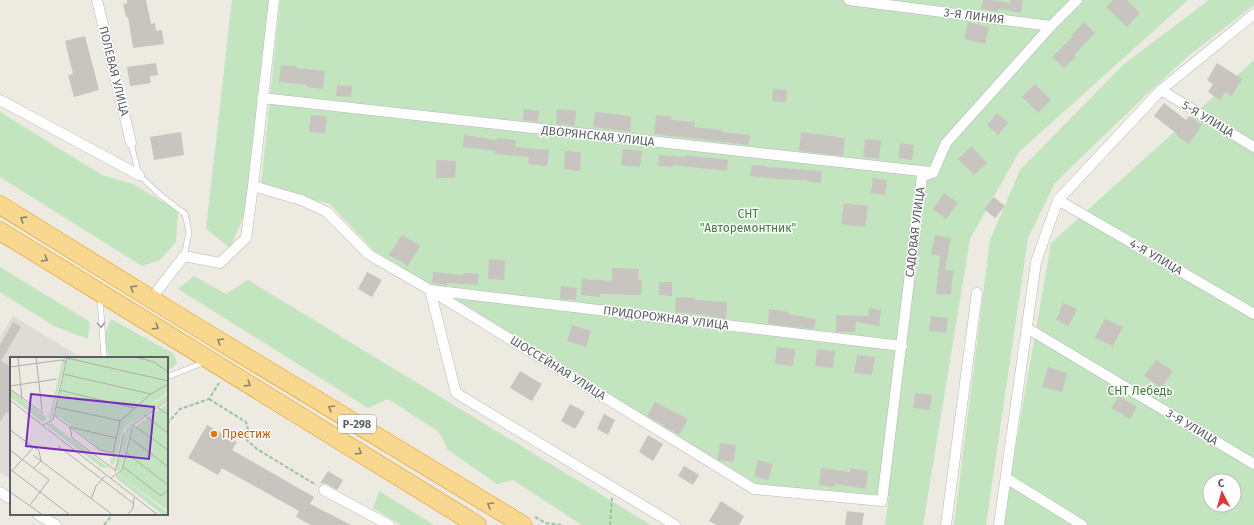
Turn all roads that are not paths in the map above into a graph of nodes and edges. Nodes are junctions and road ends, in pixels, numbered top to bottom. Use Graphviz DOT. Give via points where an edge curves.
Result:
graph roads {
  1 [pos="96,0"];
  2 [pos="274,0"];
  3 [pos="849,0"];
  4 [pos="1077,0"];
  5 [pos="1254,14"];
  6 [pos="1051,26"];
  7 [pos="1161,90"];
  8 [pos="262,98"];
  9 [pos="0,100"];
  10 [pos="131,143"];
  11 [pos="1254,147"];
  12 [pos="934,173"];
  13 [pos="139,175"];
  14 [pos="253,186"];
  15 [pos="1058,200"];
  16 [pos="0,205"];
  17 [pos="0,231"];
  18 [pos="184,256"];
  19 [pos="430,290"];
  20 [pos="99,292"];
  21 [pos="977,293"];
  22 [pos="151,299"];
  23 [pos="1254,314"];
  24 [pos="1027,328"];
  25 [pos="902,346"];
  26 [pos="104,357"];
  27 [pos="211,360"];
  28 [pos="168,377"];
  29 [pos="1254,464"];
  30 [pos="1006,478"];
  31 [pos="324,490"];
  32 [pos="0,492"];
  33 [pos="10,498"];
  34 [pos="882,501"];
  35 [pos="39,515"];
  36 [pos="56,525"];
  37 [pos="389,525"];
  38 [pos="477,525"];
  39 [pos="523,525"];
  40 [pos="675,525"];
  41 [pos="946,525"];
  42 [pos="999,525"];
  43 [pos="1082,525"];
  1 -- 10 [label="street, ПОЛЕВАЯ УЛИЦА"];
  2 -- 8 [label="street"];
  3 -- 6 [label="street, 3-Я ЛИНИЯ"];
  4 -- 6 [label="street, САДОВАЯ УЛИЦА"];
  5 -- 7 [label="street"];
  6 -- 12 [label="street, САДОВАЯ УЛИЦА" via="946,142"];
  7 -- 11 [label="street, 5-Я УЛИЦА"];
  7 -- 15 [label="street"];
  8 -- 12 [label="street, ДВОРЯНСКАЯ УЛИЦА"];
  8 -- 14 [label="street"];
  9 -- 13 [label="street"];
  10 -- 13 [label="lane"];
  12 -- 25 [label="street, САДОВАЯ УЛИЦА" via="922,176"];
  13 -- 18 [label="lane" via="184,214 189,232"];
  14 -- 18 [label="street" via="246,238 220,263"];
  14 -- 19 [label="street, ШОССЕЙНАЯ УЛИЦА" via="301,200 327,212 368,254"];
  15 -- 23 [label="street, 4-Я УЛИЦА"];
  15 -- 24 [label="street" via="1036,262"];
  22 -- 16 [label="highway, Р-298, one-way"];
  17 -- 20 [label="highway, Р-298, one-way"];
  18 -- 22 [label="street"];
  19 -- 25 [label="street, ПРИДОРОЖНАЯ УЛИЦА"];
  19 -- 34 [label="street, ШОССЕЙНАЯ УЛИЦА" via="754,489"];
  19 -- 40 [label="street" via="456,393"];
  20 -- 26 [label="lane, one-way"];
  20 -- 27 [label="highway, Р-298, one-way"];
  21 -- 41 [label="street"];
  39 -- 22 [label="highway, Р-298, one-way"];
  24 -- 29 [label="street, 3-Я УЛИЦА"];
  24 -- 30 [label="street"];
  25 -- 34 [label="street, САДОВАЯ УЛИЦА"];
  27 -- 28 [label="lane"];
  27 -- 38 [label="highway, Р-298, one-way"];
  30 -- 42 [label="street"];
  30 -- 43 [label="street"];
  31 -- 37 [label="street"];
  32 -- 33 [label="street"];
  35 -- 36 [label="street"];
}
